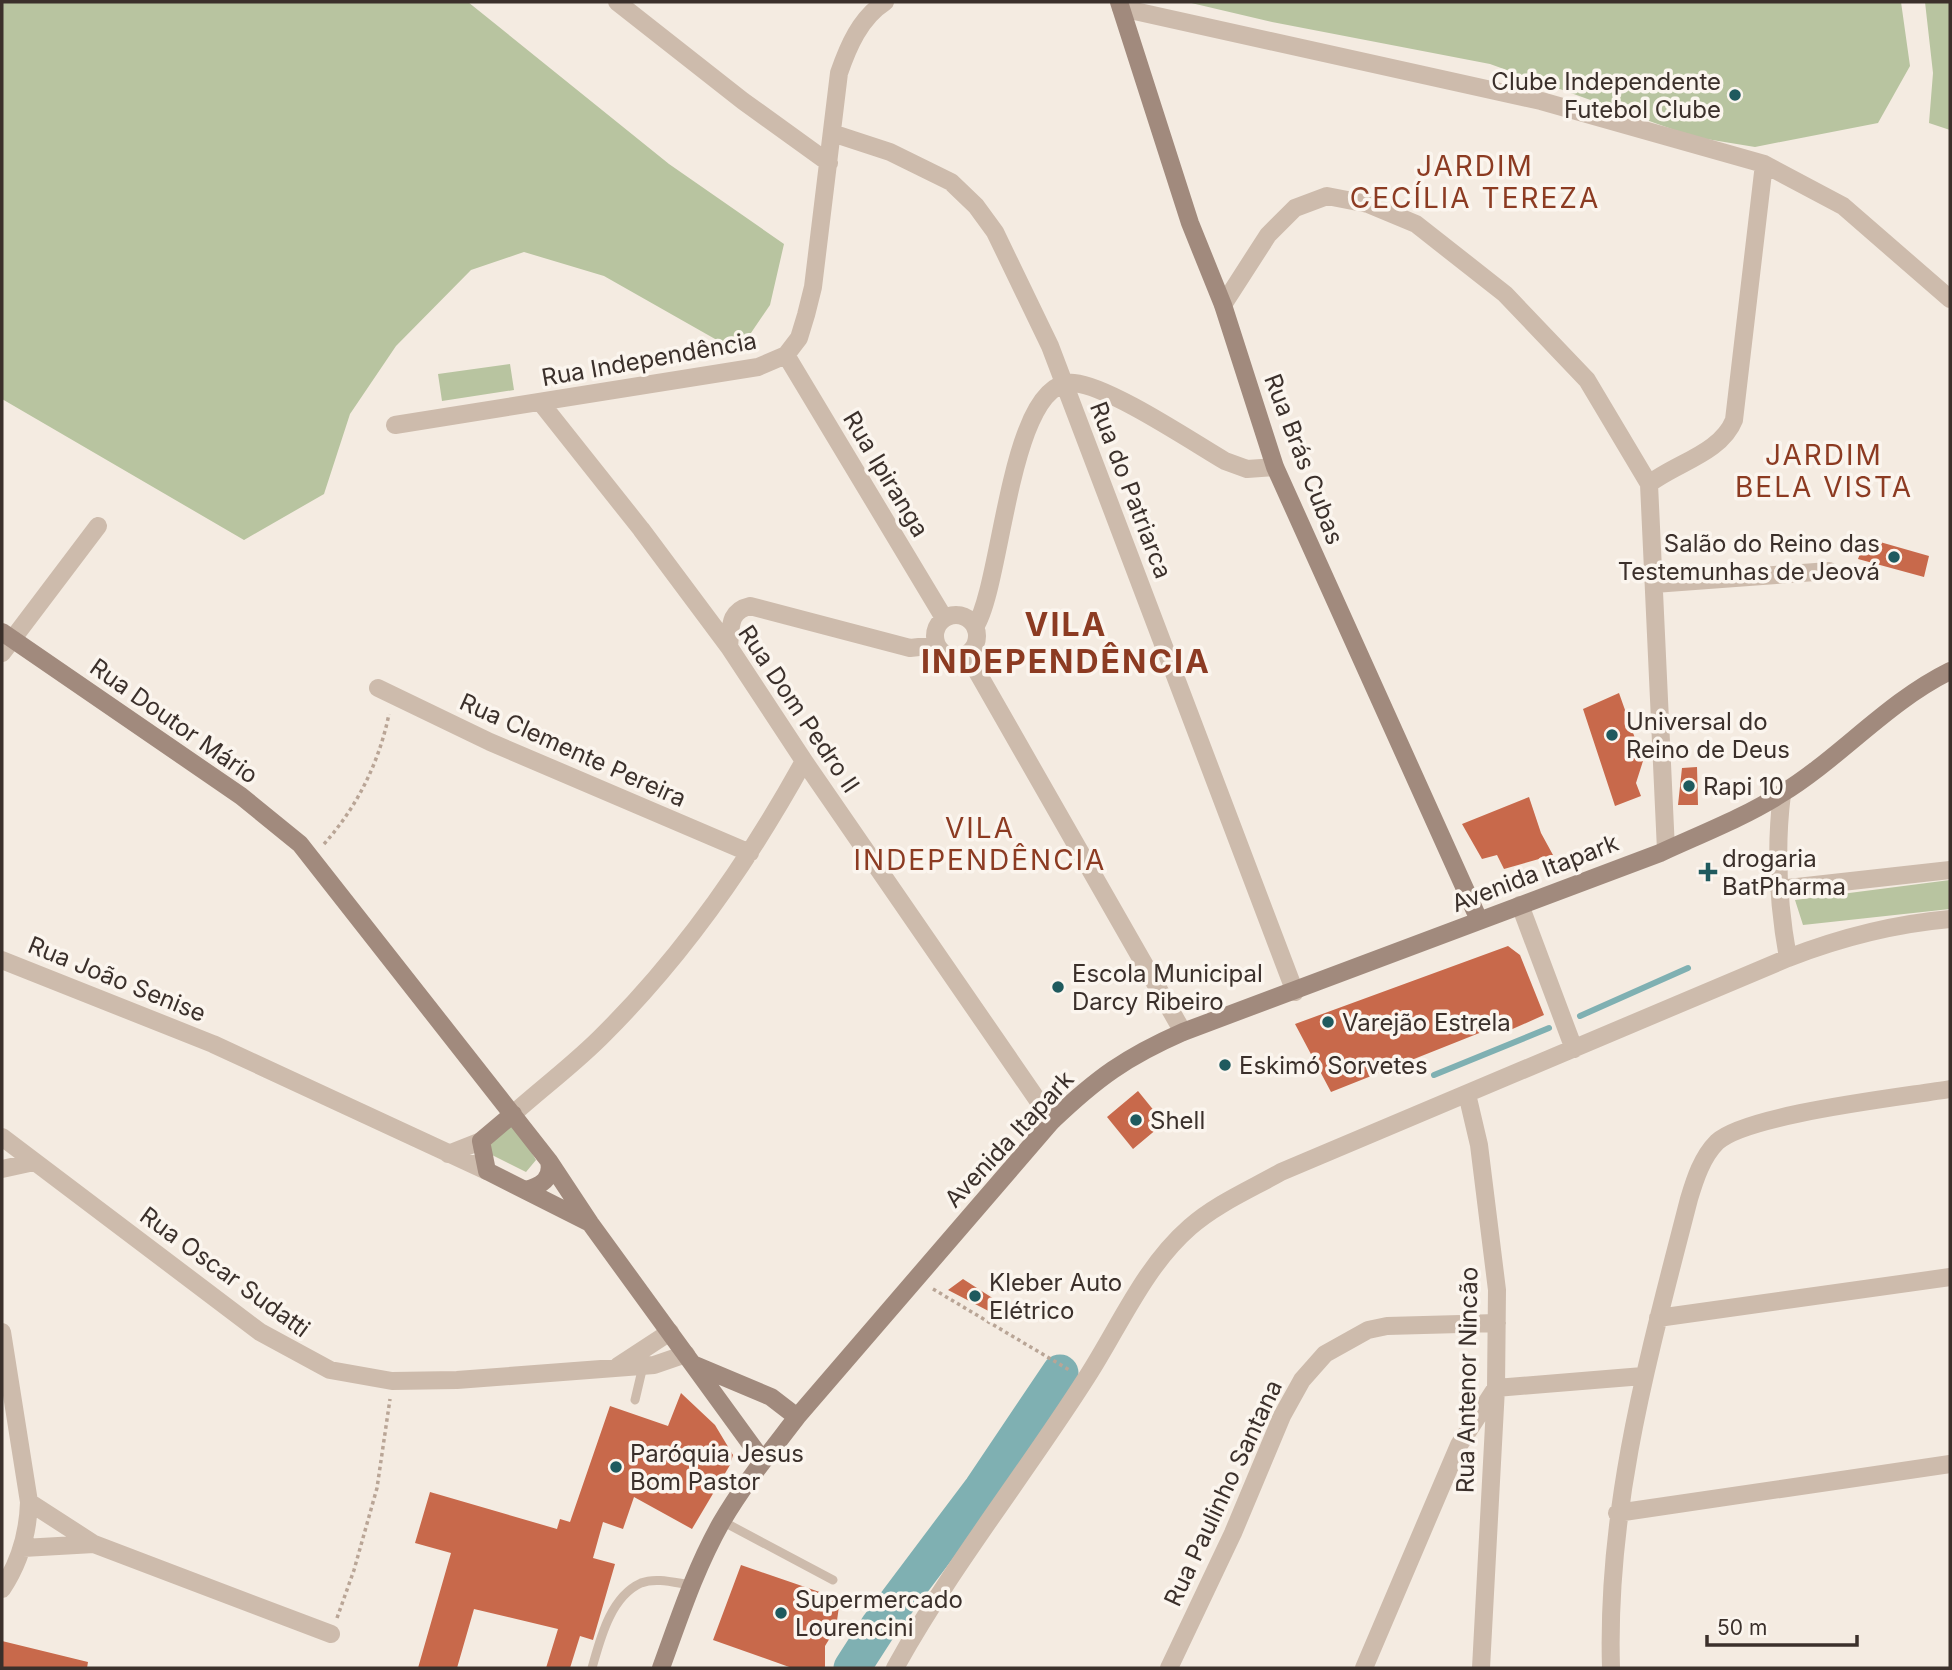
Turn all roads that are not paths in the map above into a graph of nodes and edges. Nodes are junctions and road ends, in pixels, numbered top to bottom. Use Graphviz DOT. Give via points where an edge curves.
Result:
graph roads {
  1 [pos="617,2"];
  2 [pos="885,2"];
  3 [pos="1120,5"];
  4 [pos="832,133"];
  5 [pos="829,163"];
  6 [pos="1765,164"];
  7 [pos="1950,299"];
  8 [pos="1223,305"];
  9 [pos="786,355"];
  10 [pos="1064,383"];
  11 [pos="541,403"];
  12 [pos="395,425"];
  13 [pos="1276,467"];
  14 [pos="1649,484"];
  15 [pos="97,526"];
  16 [pos="1829,571"];
  17 [pos="1654,584"];
  18 [pos="944,618"];
  19 [pos="975,627"];
  20 [pos="5,642"];
  21 [pos="937,645"];
  22 [pos="729,648"];
  23 [pos="967,654"];
  24 [pos="1950,669"];
  25 [pos="385,691"];
  26 [pos="804,761"];
  27 [pos="1782,794"];
  28 [pos="1666,850"];
  29 [pos="750,853"];
  30 [pos="1950,870"];
  31 [pos="1779,889"];
  32 [pos="1520,905"];
  33 [pos="1950,919"];
  34 [pos="1479,920"];
  35 [pos="1788,958"];
  36 [pos="2,960"];
  37 [pos="1295,992"];
  38 [pos="1183,1032"];
  39 [pos="1574,1049"];
  40 [pos="1950,1089"];
  41 [pos="1467,1094"];
  42 [pos="513,1114"];
  43 [pos="1052,1121"];
  44 [pos="2,1137"];
  45 [pos="481,1141"];
  46 [pos="448,1154"];
  47 [pos="549,1161"];
  48 [pos="33,1162"];
  49 [pos="2,1169"];
  50 [pos="487,1171"];
  51 [pos="525,1190"];
  52 [pos="590,1223"];
  53 [pos="1950,1277"];
  54 [pos="1658,1318"];
  55 [pos="1497,1323"];
  56 [pos="2,1332"];
  57 [pos="670,1332"];
  58 [pos="690,1359"];
  59 [pos="643,1366"];
  60 [pos="615,1367"];
  61 [pos="1643,1376"];
  62 [pos="1496,1388"];
  63 [pos="635,1400"];
  64 [pos="797,1416"];
  65 [pos="763,1461"];
  66 [pos="1950,1464"];
  67 [pos="29,1502"];
  68 [pos="1617,1513"];
  69 [pos="722,1521"];
  70 [pos="94,1544"];
  71 [pos="23,1548"];
  72 [pos="833,1580"];
  73 [pos="691,1585"];
  74 [pos="2,1589"];
  75 [pos="331,1633"];
  76 [pos="592,1668"];
  77 [pos="662,1668"];
  78 [pos="895,1668"];
  79 [pos="1169,1668"];
  80 [pos="1364,1668"];
  81 [pos="1481,1668"];
  82 [pos="1611,1668"];
  1 -- 5 [label="street"];
  2 -- 4 [label="street, Rua Independência" via="848,46 839,73"];
  3 -- 6 [label="street" via="1514,94"];
  3 -- 8 [label="street, Rua Brás Cubas" via="1190,223"];
  4 -- 5 [label="street, Rua Independência"];
  4 -- 10 [label="street, Rua do Patriarca" via="890,152 951,182 976,206 1028,296"];
  5 -- 9 [label="street, Rua Independência" via="813,287 799,338"];
  6 -- 7 [label="street" via="1843,206"];
  6 -- 14 [label="street" via="1734,420 1715,445"];
  8 -- 13 [label="street, Rua Brás Cubas"];
  8 -- 14 [label="street" via="1268,235 1295,208 1327,196 1368,204 1416,224 1505,294 1587,380"];
  9 -- 11 [label="street, Rua Independência" via="758,367"];
  9 -- 18 [label="street, Rua Ipiranga"];
  10 -- 13 [label="street" via="1094,388 1117,399 1225,461 1247,469"];
  10 -- 19 [label="street" via="1040,400 1027,430 1006,505 987,603"];
  10 -- 37 [label="street, Rua do Patriarca"];
  11 -- 12 [label="street, Rua Independência"];
  11 -- 22 [label="street, Rua Dom Pedro II"];
  13 -- 34 [label="street, Rua Brás Cubas"];
  14 -- 17 [label="street"];
  15 -- 20 [label="street"];
  16 -- 17 [label="street"];
  17 -- 28 [label="street"];
  18 -- 19 [label="street" via="961,615"];
  18 -- 21 [label="street" via="934,633"];
  19 -- 23 [label="street" via="976,642"];
  20 -- 42 [label="street, Rua Doutor Mário" via="241,796 286,832"];
  21 -- 22 [label="street" via="910,648 750,606 740,608 732,618"];
  21 -- 23 [label="street" via="947,656"];
  22 -- 26 [label="street, Rua Dom Pedro II"];
  23 -- 38 [label="street"];
  24 -- 27 [label="street, Avenida Itapark"];
  25 -- 29 [label="street, Rua Clemente Pereira" via="490,742"];
  26 -- 29 [label="street"];
  26 -- 43 [label="street, Rua Dom Pedro II"];
  27 -- 28 [label="street, Avenida Itapark"];
  27 -- 31 [label="street"];
  28 -- 32 [label="street, Avenida Itapark"];
  29 -- 42 [label="street" via="634,1003"];
  30 -- 31 [label="street"];
  31 -- 35 [label="street"];
  32 -- 34 [label="street, Avenida Itapark"];
  32 -- 39 [label="street"];
  33 -- 35 [label="street" via="1855,934"];
  34 -- 37 [label="street, Avenida Itapark"];
  35 -- 39 [label="street"];
  36 -- 46 [label="street, Rua João Senise" via="213,1044"];
  37 -- 38 [label="street, Avenida Itapark"];
  38 -- 43 [label="street, Avenida Itapark" via="1115,1066"];
  39 -- 41 [label="street"];
  40 -- 54 [label="street" via="1774,1119 1718,1141 1697,1173"];
  41 -- 55 [label="street, Rua Antenor Nincão" via="1492,1242"];
  41 -- 78 [label="street" via="1281,1172 1191,1226 1137,1292 1085,1380 925,1614"];
  42 -- 45 [label="street"];
  42 -- 47 [label="street, Rua Doutor Mário"];
  43 -- 64 [label="street, Avenida Itapark"];
  44 -- 48 [label="street, Rua Oscar Sudatti"];
  45 -- 46 [label="street"];
  45 -- 50 [label="street"];
  46 -- 50 [label="street, Rua João Senise"];
  47 -- 51 [label="street" via="545,1182"];
  47 -- 52 [label="street, Rua Doutor Mário"];
  48 -- 49 [label="street"];
  48 -- 60 [label="street, Rua Oscar Sudatti" via="260,1332 330,1370 392,1381"];
  50 -- 51 [label="street"];
  51 -- 52 [label="street"];
  52 -- 57 [label="street, Rua Doutor Mário"];
  53 -- 54 [label="street"];
  54 -- 61 [label="street"];
  55 -- 62 [label="street, Rua Antenor Nincão"];
  55 -- 79 [label="street, Rua Paulinho Santana" via="1387,1326 1367,1330 1325,1354 1302,1380 1282,1416"];
  56 -- 67 [label="street"];
  57 -- 58 [label="street, Rua Doutor Mário"];
  57 -- 60 [label="street, Rua Oscar Sudatti"];
  58 -- 59 [label="street, Rua Oscar Sudatti"];
  58 -- 64 [label="street" via="771,1397"];
  58 -- 65 [label="street, Rua Doutor Mário"];
  59 -- 60 [label="street, Rua Oscar Sudatti"];
  59 -- 63 [label="lane"];
  61 -- 62 [label="street"];
  61 -- 68 [label="street"];
  62 -- 80 [label="street" via="1459,1445"];
  62 -- 81 [label="street, Rua Antenor Nincão"];
  64 -- 65 [label="street, Avenida Itapark"];
  65 -- 69 [label="street, Avenida Itapark"];
  66 -- 68 [label="street"];
  67 -- 70 [label="street"];
  67 -- 71 [label="street"];
  68 -- 82 [label="street"];
  69 -- 72 [label="lane"];
  69 -- 73 [label="street, Avenida Itapark"];
  70 -- 71 [label="street"];
  70 -- 75 [label="street"];
  71 -- 74 [label="street"];
  73 -- 76 [label="lane" via="660,1580 641,1583 625,1595 603,1628"];
  73 -- 77 [label="street, Avenida Itapark"];
}
